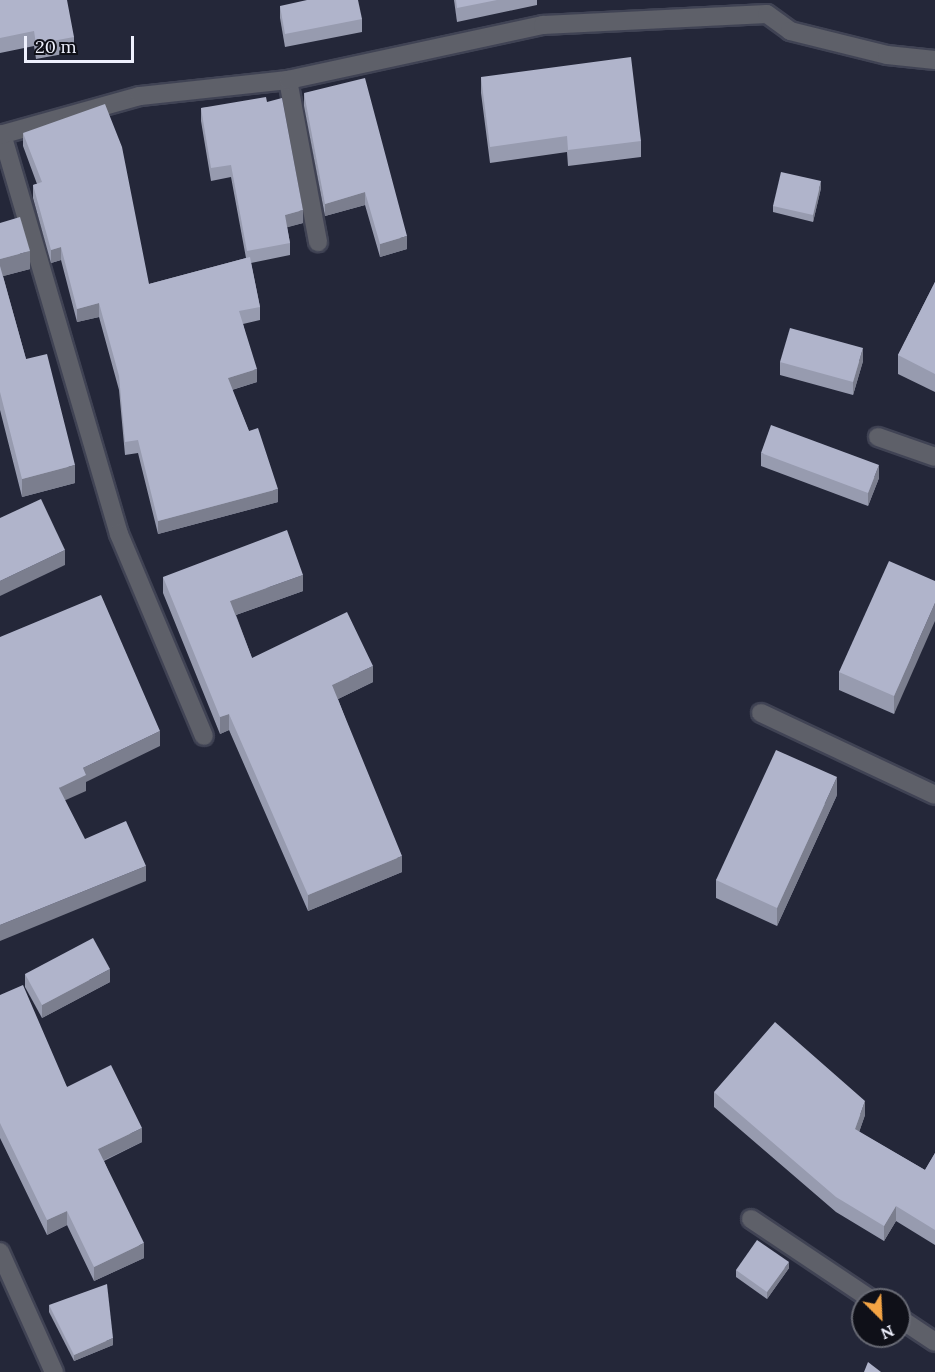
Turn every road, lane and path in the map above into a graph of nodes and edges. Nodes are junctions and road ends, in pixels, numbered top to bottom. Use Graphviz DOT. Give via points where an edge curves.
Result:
graph roads {
  1 [pos="935,60"];
  2 [pos="288,80"];
  3 [pos="1,134"];
  4 [pos="318,242"];
  5 [pos="878,436"];
  6 [pos="935,457"];
  7 [pos="761,713"];
  8 [pos="204,736"];
  9 [pos="935,795"];
  10 [pos="751,1220"];
  11 [pos="0,1252"];
  12 [pos="854,1288"];
  13 [pos="911,1326"];
  14 [pos="935,1342"];
  15 [pos="53,1372"];
  1 -- 2 [label="street" via="887,55 790,31 767,14 543,25"];
  2 -- 3 [label="street" via="140,96"];
  2 -- 4 [label="street"];
  3 -- 8 [label="street" via="119,534"];
  5 -- 6 [label="street"];
  7 -- 9 [label="street"];
  10 -- 12 [label="street"];
  11 -- 15 [label="street"];
  13 -- 14 [label="street"];
}
